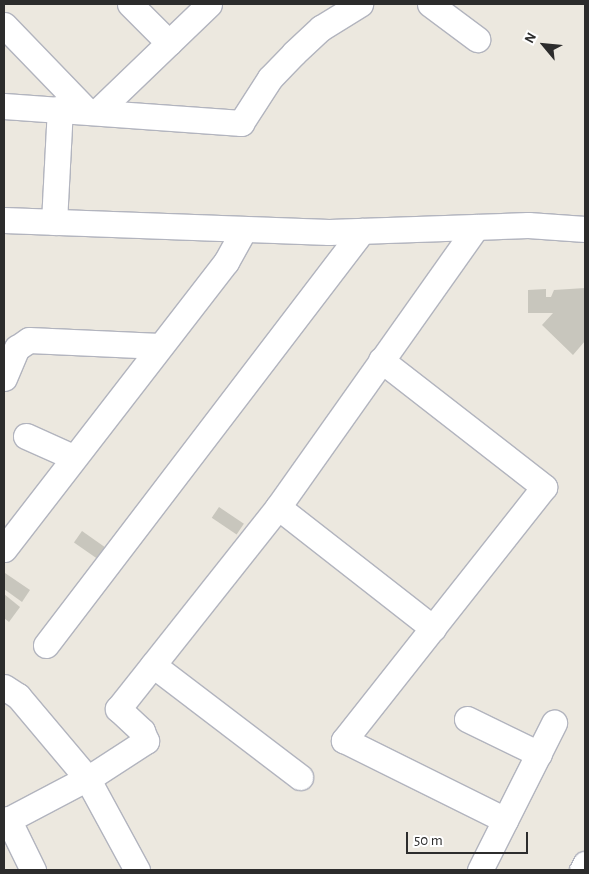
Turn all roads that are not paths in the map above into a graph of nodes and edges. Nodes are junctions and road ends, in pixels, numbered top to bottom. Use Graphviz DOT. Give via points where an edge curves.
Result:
graph roads {
  1 [pos="130,4"];
  2 [pos="209,4"];
  3 [pos="360,4"];
  4 [pos="430,4"];
  5 [pos="4,25"];
  6 [pos="477,39"];
  7 [pos="169,43"];
  8 [pos="4,106"];
  9 [pos="60,108"];
  10 [pos="92,111"];
  11 [pos="4,220"];
  12 [pos="54,222"];
  13 [pos="476,227"];
  14 [pos="585,229"];
  15 [pos="244,230"];
  16 [pos="362,231"];
  17 [pos="160,346"];
  18 [pos="381,360"];
  19 [pos="4,378"];
  20 [pos="26,436"];
  21 [pos="73,457"];
  22 [pos="278,506"];
  23 [pos="4,549"];
  24 [pos="433,628"];
  25 [pos="46,645"];
  26 [pos="153,664"];
  27 [pos="4,687"];
  28 [pos="467,718"];
  29 [pos="554,723"];
  30 [pos="538,754"];
  31 [pos="300,777"];
  32 [pos="88,778"];
  33 [pos="6,820"];
  34 [pos="505,820"];
  35 [pos="585,864"];
  36 [pos="34,870"];
  37 [pos="137,870"];
  38 [pos="480,870"];
  39 [pos="582,870"];
  1 -- 7 [label="street"];
  2 -- 7 [label="street"];
  3 -- 10 [label="street" via="321,28 294,53 270,78 241,123"];
  4 -- 6 [label="street"];
  5 -- 10 [label="street"];
  7 -- 10 [label="street"];
  8 -- 9 [label="street"];
  9 -- 10 [label="street"];
  9 -- 12 [label="street"];
  11 -- 12 [label="street"];
  12 -- 15 [label="street"];
  13 -- 14 [label="street" via="528,225"];
  13 -- 16 [label="street"];
  13 -- 18 [label="street"];
  15 -- 16 [label="street"];
  15 -- 17 [label="street" via="226,262"];
  16 -- 25 [label="street"];
  17 -- 19 [label="street" via="28,340 17,348"];
  17 -- 21 [label="street"];
  18 -- 22 [label="street"];
  18 -- 24 [label="street" via="544,487"];
  20 -- 21 [label="street"];
  21 -- 23 [label="street"];
  22 -- 24 [label="street"];
  22 -- 26 [label="street"];
  24 -- 34 [label="street" via="344,740"];
  26 -- 31 [label="street"];
  26 -- 32 [label="street" via="118,709 142,731 146,741"];
  27 -- 32 [label="street" via="18,696"];
  28 -- 30 [label="street"];
  29 -- 30 [label="street"];
  30 -- 34 [label="street"];
  32 -- 33 [label="street"];
  32 -- 37 [label="street"];
  33 -- 36 [label="street"];
  34 -- 38 [label="street"];
  35 -- 39 [label="street"];
}
